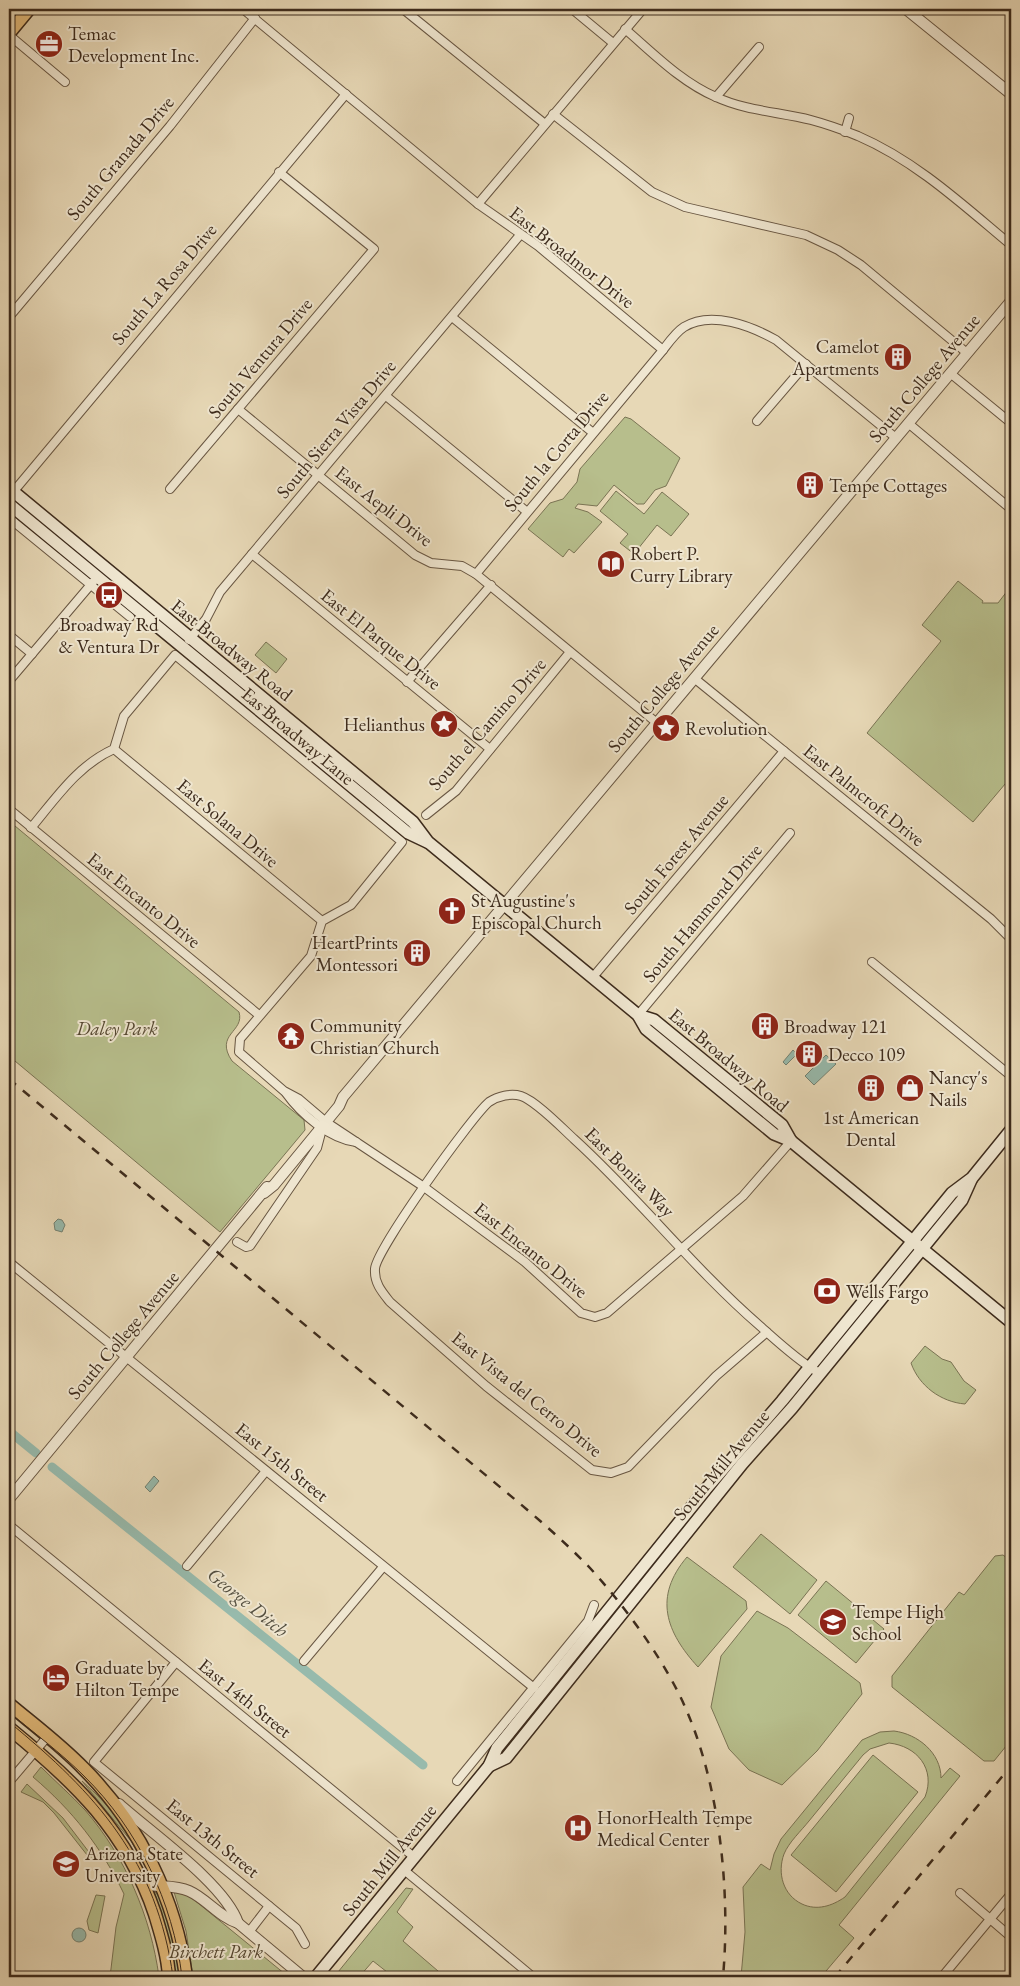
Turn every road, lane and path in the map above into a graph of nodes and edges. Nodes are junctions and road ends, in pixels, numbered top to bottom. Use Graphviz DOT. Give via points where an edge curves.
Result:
graph roads {
  1 [pos="29,9"];
  2 [pos="243,9"];
  3 [pos="403,9"];
  4 [pos="572,9"];
  5 [pos="643,9"];
  6 [pos="906,9"];
  7 [pos="255,18"];
  8 [pos="625,30"];
  9 [pos="9,34"];
  10 [pos="613,43"];
  11 [pos="759,47"];
  12 [pos="65,82"];
  13 [pos="346,94"];
  14 [pos="1011,94"];
  15 [pos="716,97"];
  16 [pos="553,114"];
  17 [pos="849,118"];
  18 [pos="545,124"];
  19 [pos="845,132"];
  20 [pos="279,172"];
  21 [pos="478,204"];
  22 [pos="520,235"];
  23 [pos="1011,245"];
  24 [pos="1011,301"];
  25 [pos="9,317"];
  26 [pos="452,317"];
  27 [pos="663,350"];
  28 [pos="967,353"];
  29 [pos="806,364"];
  30 [pos="950,373"];
  31 [pos="386,396"];
  32 [pos="238,409"];
  33 [pos="757,421"];
  34 [pos="1011,422"];
  35 [pos="908,423"];
  36 [pos="592,432"];
  37 [pos="896,438"];
  38 [pos="319,475"];
  39 [pos="170,489"];
  40 [pos="10,492"];
  41 [pos="9,504"];
  42 [pos="1011,508"];
  43 [pos="526,511"];
  44 [pos="9,518"];
  45 [pos="252,554"];
  46 [pos="476,574"];
  47 [pos="94,581"];
  48 [pos="491,585"];
  49 [pos="130,618"];
  50 [pos="9,635"];
  51 [pos="182,647"];
  52 [pos="570,652"];
  53 [pos="32,654"];
  54 [pos="694,678"];
  55 [pos="9,681"];
  56 [pos="407,682"];
  57 [pos="657,723"];
  58 [pos="114,749"];
  59 [pos="490,749"];
  60 [pos="784,751"];
  61 [pos="9,809"];
  62 [pos="426,815"];
  63 [pos="31,828"];
  64 [pos="790,833"];
  65 [pos="504,904"];
  66 [pos="322,921"];
  67 [pos="1011,939"];
  68 [pos="872,962"];
  69 [pos="593,978"];
  70 [pos="259,1015"];
  71 [pos="638,1015"];
  72 [pos="1011,1076"];
  73 [pos="322,1123"];
  74 [pos="1011,1130"];
  75 [pos="791,1141"];
  76 [pos="972,1178"];
  77 [pos="424,1187"];
  78 [pos="913,1241"];
  79 [pos="237,1242"];
  80 [pos="681,1248"];
  81 [pos="923,1249"];
  82 [pos="9,1262"];
  83 [pos="1011,1322"];
  84 [pos="767,1332"];
  85 [pos="127,1358"];
  86 [pos="813,1369"];
  87 [pos="266,1471"];
  88 [pos="9,1499"];
  89 [pos="9,1525"];
  90 [pos="187,1566"];
  91 [pos="383,1567"];
  92 [pos="594,1605"];
  93 [pos="304,1661"];
  94 [pos="176,1662"];
  95 [pos="534,1688"];
  96 [pos="9,1704"];
  97 [pos="9,1728"];
  98 [pos="48,1736"];
  99 [pos="36,1750"];
  100 [pos="490,1766"];
  101 [pos="457,1781"];
  102 [pos="9,1782"];
  103 [pos="108,1794"];
  104 [pos="414,1858"];
  105 [pos="404,1870"];
  106 [pos="143,1884"];
  107 [pos="162,1887"];
  108 [pos="960,1893"];
  109 [pos="1011,1894"];
  110 [pos="269,1906"];
  111 [pos="990,1919"];
  112 [pos="238,1923"];
  113 [pos="249,1932"];
  114 [pos="1011,1937"];
  115 [pos="305,1944"];
  116 [pos="169,1977"];
  117 [pos="186,1977"];
  118 [pos="303,1977"];
  119 [pos="316,1977"];
  120 [pos="534,1977"];
  121 [pos="942,1977"];
  1 -- 9 [label="main road"];
  2 -- 7 [label="street, East Broadmor Drive"];
  3 -- 18 [label="street"];
  4 -- 10 [label="street"];
  5 -- 8 [label="street"];
  6 -- 14 [label="street"];
  7 -- 13 [label="street, East Broadmor Drive"];
  7 -- 25 [label="street, South Granada Drive" via="170,126"];
  8 -- 10 [label="street"];
  8 -- 15 [label="street" via="684,79"];
  9 -- 12 [label="street"];
  10 -- 16 [label="street"];
  11 -- 15 [label="street"];
  13 -- 20 [label="street, South La Rosa Drive"];
  13 -- 21 [label="street, East Broadmor Drive"];
  15 -- 19 [label="street" via="748,108 813,120"];
  16 -- 18 [label="street"];
  16 -- 28 [label="street" via="652,192 685,207 806,235 838,250 861,265"];
  17 -- 19 [label="street"];
  18 -- 21 [label="street"];
  19 -- 23 [label="street" via="900,158 937,183"];
  20 -- 32 [label="street, South Ventura Drive" via="374,249"];
  20 -- 40 [label="street, South La Rosa Drive"];
  21 -- 22 [label="street, East Broadmor Drive"];
  22 -- 26 [label="street, South Sierra Vista Drive"];
  22 -- 27 [label="street, East Broadmor Drive" via="538,246"];
  24 -- 28 [label="street, South College Avenue"];
  26 -- 31 [label="street, South Sierra Vista Drive"];
  26 -- 36 [label="street"];
  27 -- 29 [label="street" via="682,328 709,319 748,326 761,332"];
  27 -- 36 [label="street, South la Corta Drive"];
  28 -- 30 [label="street, South College Avenue"];
  29 -- 33 [label="street"];
  29 -- 37 [label="street"];
  30 -- 34 [label="street"];
  30 -- 35 [label="street, South College Avenue"];
  31 -- 38 [label="street, South Sierra Vista Drive"];
  31 -- 43 [label="street"];
  32 -- 38 [label="street, East Aepli Drive"];
  32 -- 39 [label="street, South Ventura Drive"];
  35 -- 37 [label="street, South College Avenue"];
  35 -- 42 [label="street"];
  36 -- 43 [label="street, South la Corta Drive"];
  37 -- 54 [label="street, South College Avenue"];
  38 -- 45 [label="street, South Sierra Vista Drive"];
  38 -- 46 [label="street, East Aepli Drive" via="415,554 431,563 462,566"];
  40 -- 51 [label="main road, East Broadway Road"];
  41 -- 47 [label="main road, East Broadway Road"];
  43 -- 46 [label="street, South la Corta Drive"];
  44 -- 47 [label="street"];
  45 -- 51 [label="street, South Sierra Vista Drive" via="220,592 206,619"];
  45 -- 56 [label="street, East El Parque Drive"];
  46 -- 48 [label="street, East Aepli Drive"];
  47 -- 49 [label="street"];
  47 -- 51 [label="main road, East Broadway Road"];
  47 -- 53 [label="street"];
  48 -- 52 [label="street, East Aepli Drive"];
  48 -- 56 [label="street"];
  50 -- 53 [label="street"];
  51 -- 58 [label="street, South Sierra Vista Drive" via="124,716"];
  51 -- 65 [label="main road, East Broadway Road" via="408,833 428,842"];
  51 -- 66 [label="street, Eas Broadway Lane" via="402,842 351,905"];
  52 -- 57 [label="street, East Aepli Drive"];
  52 -- 59 [label="street, South el Camino Drive"];
  53 -- 55 [label="street"];
  54 -- 57 [label="street, South College Avenue"];
  54 -- 60 [label="street, East Palmcroft Drive"];
  56 -- 59 [label="street, East El Parque Drive"];
  57 -- 65 [label="street, South College Avenue"];
  58 -- 63 [label="street" via="78,772"];
  58 -- 66 [label="street, East Solana Drive"];
  59 -- 62 [label="street, South el Camino Drive" via="456,790"];
  60 -- 67 [label="street, East Palmcroft Drive"];
  60 -- 69 [label="street, South Forest Avenue"];
  61 -- 63 [label="street, East Encanto Drive"];
  63 -- 70 [label="street, East Encanto Drive"];
  64 -- 71 [label="street, South Hammond Drive"];
  65 -- 69 [label="main road, East Broadway Road"];
  65 -- 73 [label="street, South College Avenue"];
  66 -- 70 [label="street" via="311,956"];
  68 -- 72 [label="street"];
  69 -- 71 [label="main road, East Broadway Road"];
  70 -- 73 [label="street, East Encanto Drive" via="240,1039 238,1048 242,1056 284,1091 299,1099"];
  71 -- 75 [label="main road, East Broadway Road" via="646,1029 774,1134"];
  73 -- 77 [label="street, East Encanto Drive"];
  73 -- 79 [label="street" via="317,1148 250,1246"];
  73 -- 85 [label="street, South College Avenue" via="274,1185"];
  74 -- 76 [label="main road, South Mill Avenue"];
  75 -- 78 [label="main road, East Broadway Road"];
  75 -- 80 [label="street, East Encanto Drive" via="743,1196"];
  76 -- 78 [label="main road, South Mill Avenue" via="952,1194"];
  76 -- 81 [label="main road, South Mill Avenue" via="962,1200"];
  77 -- 80 [label="street, East Encanto Drive" via="525,1262 582,1313 595,1317 607,1313"];
  77 -- 80 [label="street, East Bonita Way" via="455,1142 490,1102 507,1094 522,1096 603,1166"];
  77 -- 84 [label="street, East Vista del Cerro Drive" via="381,1250 374,1268 377,1286 390,1302 486,1386 592,1470 610,1473 628,1467 716,1376"];
  78 -- 81 [label="main road, East Broadway Road"];
  78 -- 86 [label="main road, South Mill Avenue"];
  80 -- 84 [label="street, East Bonita Way" via="722,1293"];
  81 -- 83 [label="main road, East Broadway Road"];
  81 -- 100 [label="main road, South Mill Avenue" via="742,1464 506,1758"];
  82 -- 85 [label="street, East 15th Street"];
  84 -- 86 [label="street, East Bonita Way"];
  85 -- 87 [label="street, East 15th Street"];
  85 -- 88 [label="street, South College Avenue"];
  86 -- 100 [label="main road, South Mill Avenue" via="706,1489 497,1748"];
  87 -- 90 [label="street"];
  87 -- 91 [label="street, East 15th Street"];
  89 -- 94 [label="street, East 14th Street"];
  91 -- 93 [label="street"];
  91 -- 95 [label="street, East 15th Street"];
  92 -- 95 [label="street" via="588,1621"];
  94 -- 104 [label="street, East 14th Street"];
  94 -- 110 [label="street, East 13th Street" via="94,1762"];
  95 -- 101 [label="street"];
  96 -- 98 [label="main road"];
  97 -- 99 [label="main road"];
  98 -- 99 [label="street"];
  98 -- 103 [label="main road"];
  99 -- 102 [label="street"];
  99 -- 106 [label="main road" via="78,1788 109,1824"];
  100 -- 104 [label="main road, South Mill Avenue"];
  103 -- 107 [label="main road" via="137,1837"];
  103 -- 112 [label="street, East 13th Street" via="207,1881 234,1912"];
  104 -- 105 [label="main road, South Mill Avenue"];
  105 -- 119 [label="main road, South Mill Avenue"];
  105 -- 120 [label="street"];
  106 -- 107 [label="street, East 13th Street"];
  106 -- 116 [label="main road" via="160,1932"];
  107 -- 112 [label="street, East 13th Street" via="180,1887 191,1892 227,1920"];
  107 -- 117 [label="main road" via="178,1932"];
  108 -- 111 [label="street"];
  109 -- 111 [label="street"];
  110 -- 113 [label="street"];
  110 -- 115 [label="street, East 13th Street" via="296,1928"];
  111 -- 114 [label="street"];
  111 -- 121 [label="street"];
  112 -- 113 [label="street, East 13th Street"];
  113 -- 118 [label="street, East 13th Street"];
}
